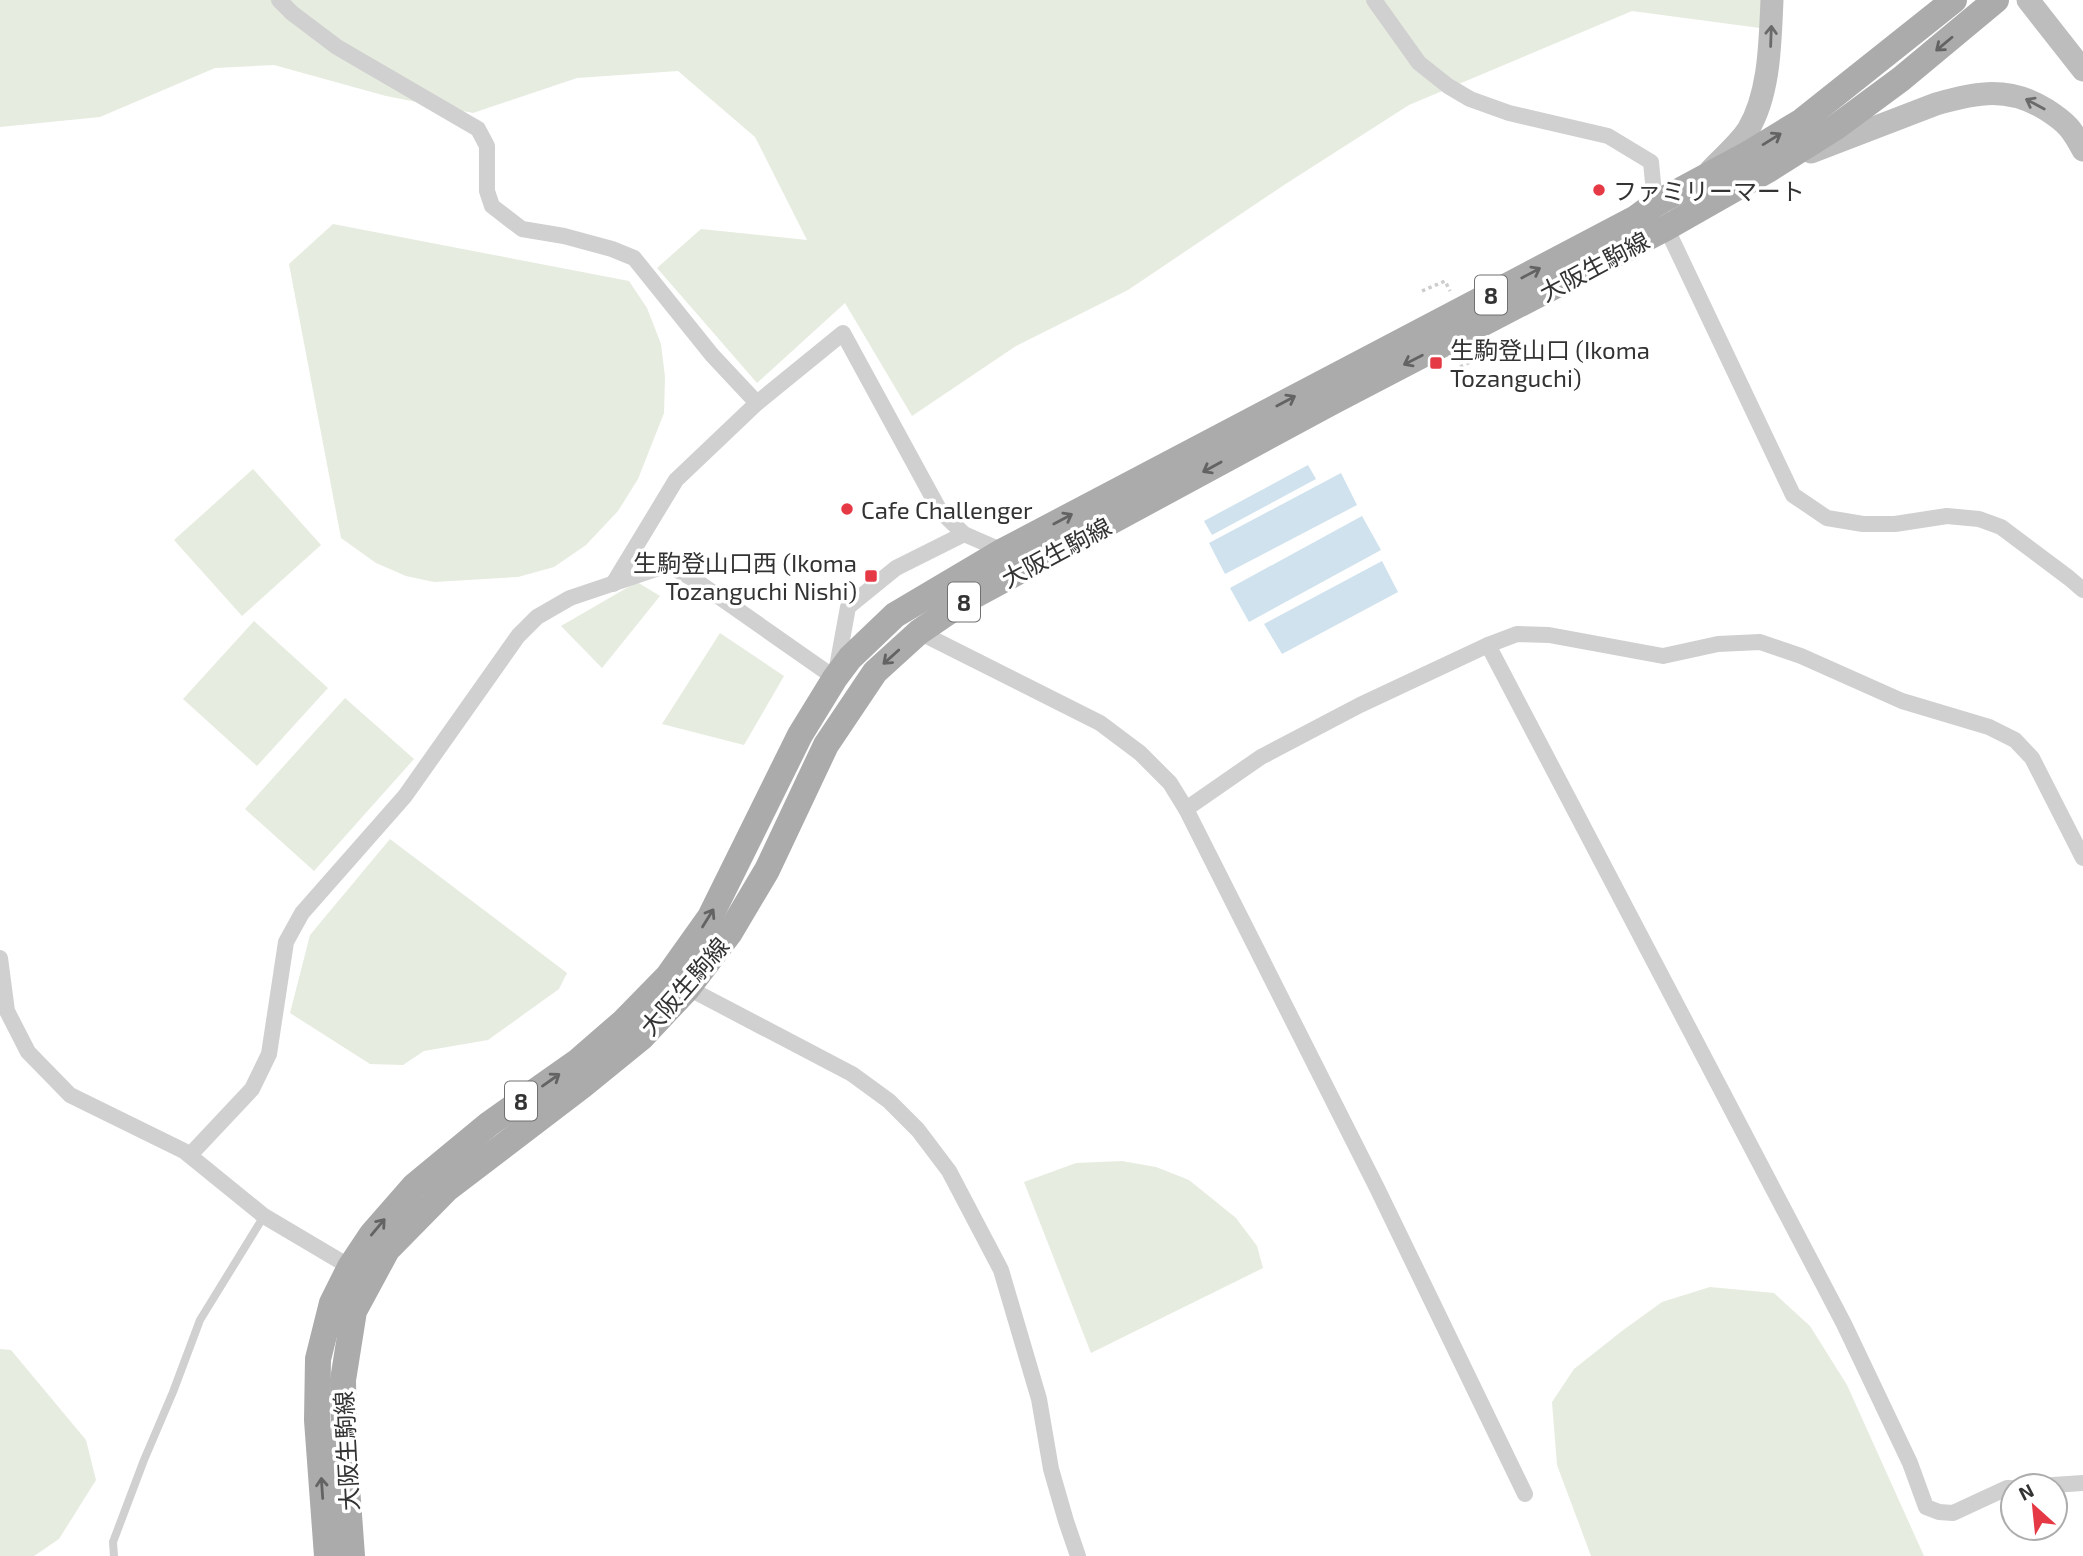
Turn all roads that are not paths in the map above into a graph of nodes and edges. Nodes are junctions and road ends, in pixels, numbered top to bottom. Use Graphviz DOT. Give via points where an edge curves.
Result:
graph roads {
  1 [pos="279,0"];
  2 [pos="1374,0"];
  3 [pos="1772,0"];
  4 [pos="1954,0"];
  5 [pos="1996,0"];
  6 [pos="2028,0"];
  7 [pos="2046,9"];
  8 [pos="2083,50"];
  9 [pos="2083,70"];
  10 [pos="2083,150"];
  11 [pos="1768,170"];
  12 [pos="1701,181"];
  13 [pos="1661,216"];
  14 [pos="757,403"];
  15 [pos="964,534"];
  16 [pos="1003,551"];
  17 [pos="613,584"];
  18 [pos="2083,590"];
  19 [pos="919,632"];
  20 [pos="1488,645"];
  21 [pos="835,678"];
  22 [pos="1186,809"];
  23 [pos="2083,858"];
  24 [pos="0,958"];
  25 [pos="688,988"];
  26 [pos="6,1022"];
  27 [pos="190,1156"];
  28 [pos="264,1216"];
  29 [pos="351,1267"];
  30 [pos="1999,1492"];
  31 [pos="1525,1494"];
  32 [pos="114,1556"];
  33 [pos="327,1556"];
  34 [pos="352,1556"];
  35 [pos="1078,1556"];
  1 -- 14 [label="street" via="337,47 478,130 486,146 492,206 522,229 612,248 634,258"];
  2 -- 13 [label="street" via="1419,63 1470,99 1608,136 1651,162"];
  12 -- 3 [label="street, one-way" via="1747,130 1761,96 1770,50"];
  12 -- 4 [label="main road, 大阪生駒線 / 8, one-way" via="1802,121"];
  5 -- 11 [label="main road, 大阪生駒線 / 8, one-way" via="1901,79"];
  6 -- 7 [label="street"];
  7 -- 8 [label="street"];
  7 -- 9 [label="street"];
  10 -- 11 [label="street, one-way" via="2074,131 2031,100 1987,93 1936,104"];
  11 -- 13 [label="main road, 大阪生駒線 / 8"];
  12 -- 13 [label="main road, 大阪生駒線 / 8"];
  16 -- 13 [label="main road, 大阪生駒線 / 8, one-way" via="1636,218"];
  13 -- 18 [label="street" via="1793,495 1828,518 1863,524 1947,516 1979,519 2001,527"];
  13 -- 19 [label="main road, 大阪生駒線 / 8, one-way" via="1468,333 966,600"];
  14 -- 15 [label="street" via="843,333 940,511"];
  14 -- 17 [label="street" via="676,480"];
  15 -- 16 [label="street"];
  15 -- 21 [label="street" via="896,568 848,607"];
  16 -- 21 [label="main road, 大阪生駒線 / 8" via="895,615"];
  17 -- 21 [label="street" via="668,565"];
  17 -- 27 [label="street" via="570,598 537,617 518,636 405,796 302,913 286,942 269,1054 252,1089"];
  19 -- 22 [label="street" via="1100,723 1140,753 1170,783"];
  19 -- 25 [label="main road, 大阪生駒線 / 8, one-way" via="875,672 827,745 767,870 729,934"];
  20 -- 22 [label="street" via="1261,757"];
  20 -- 23 [label="street" via="1517,634 1549,635 1663,656 1718,644 1760,642 1801,656 1902,701 1989,727 2015,740 2032,758"];
  20 -- 30 [label="street" via="1844,1324 1926,1507 1953,1513"];
  29 -- 21 [label="main road, 大阪生駒線 / 8, one-way" via="372,1234 414,1186 489,1124 579,1061 668,976 710,917 800,735"];
  22 -- 31 [label="street"];
  24 -- 26 [label="street"];
  25 -- 34 [label="main road, 大阪生駒線 / 8" via="641,1038 447,1189 387,1250 354,1311 343,1380"];
  25 -- 35 [label="street" via="852,1074 889,1101 949,1171 1001,1270"];
  26 -- 27 [label="street" via="70,1095"];
  27 -- 28 [label="street"];
  28 -- 29 [label="street"];
  28 -- 32 [label="lane" via="200,1320 113,1542"];
  33 -- 29 [label="main road, 大阪生駒線 / 8, one-way" via="317,1420 318,1359 332,1303"];
}
